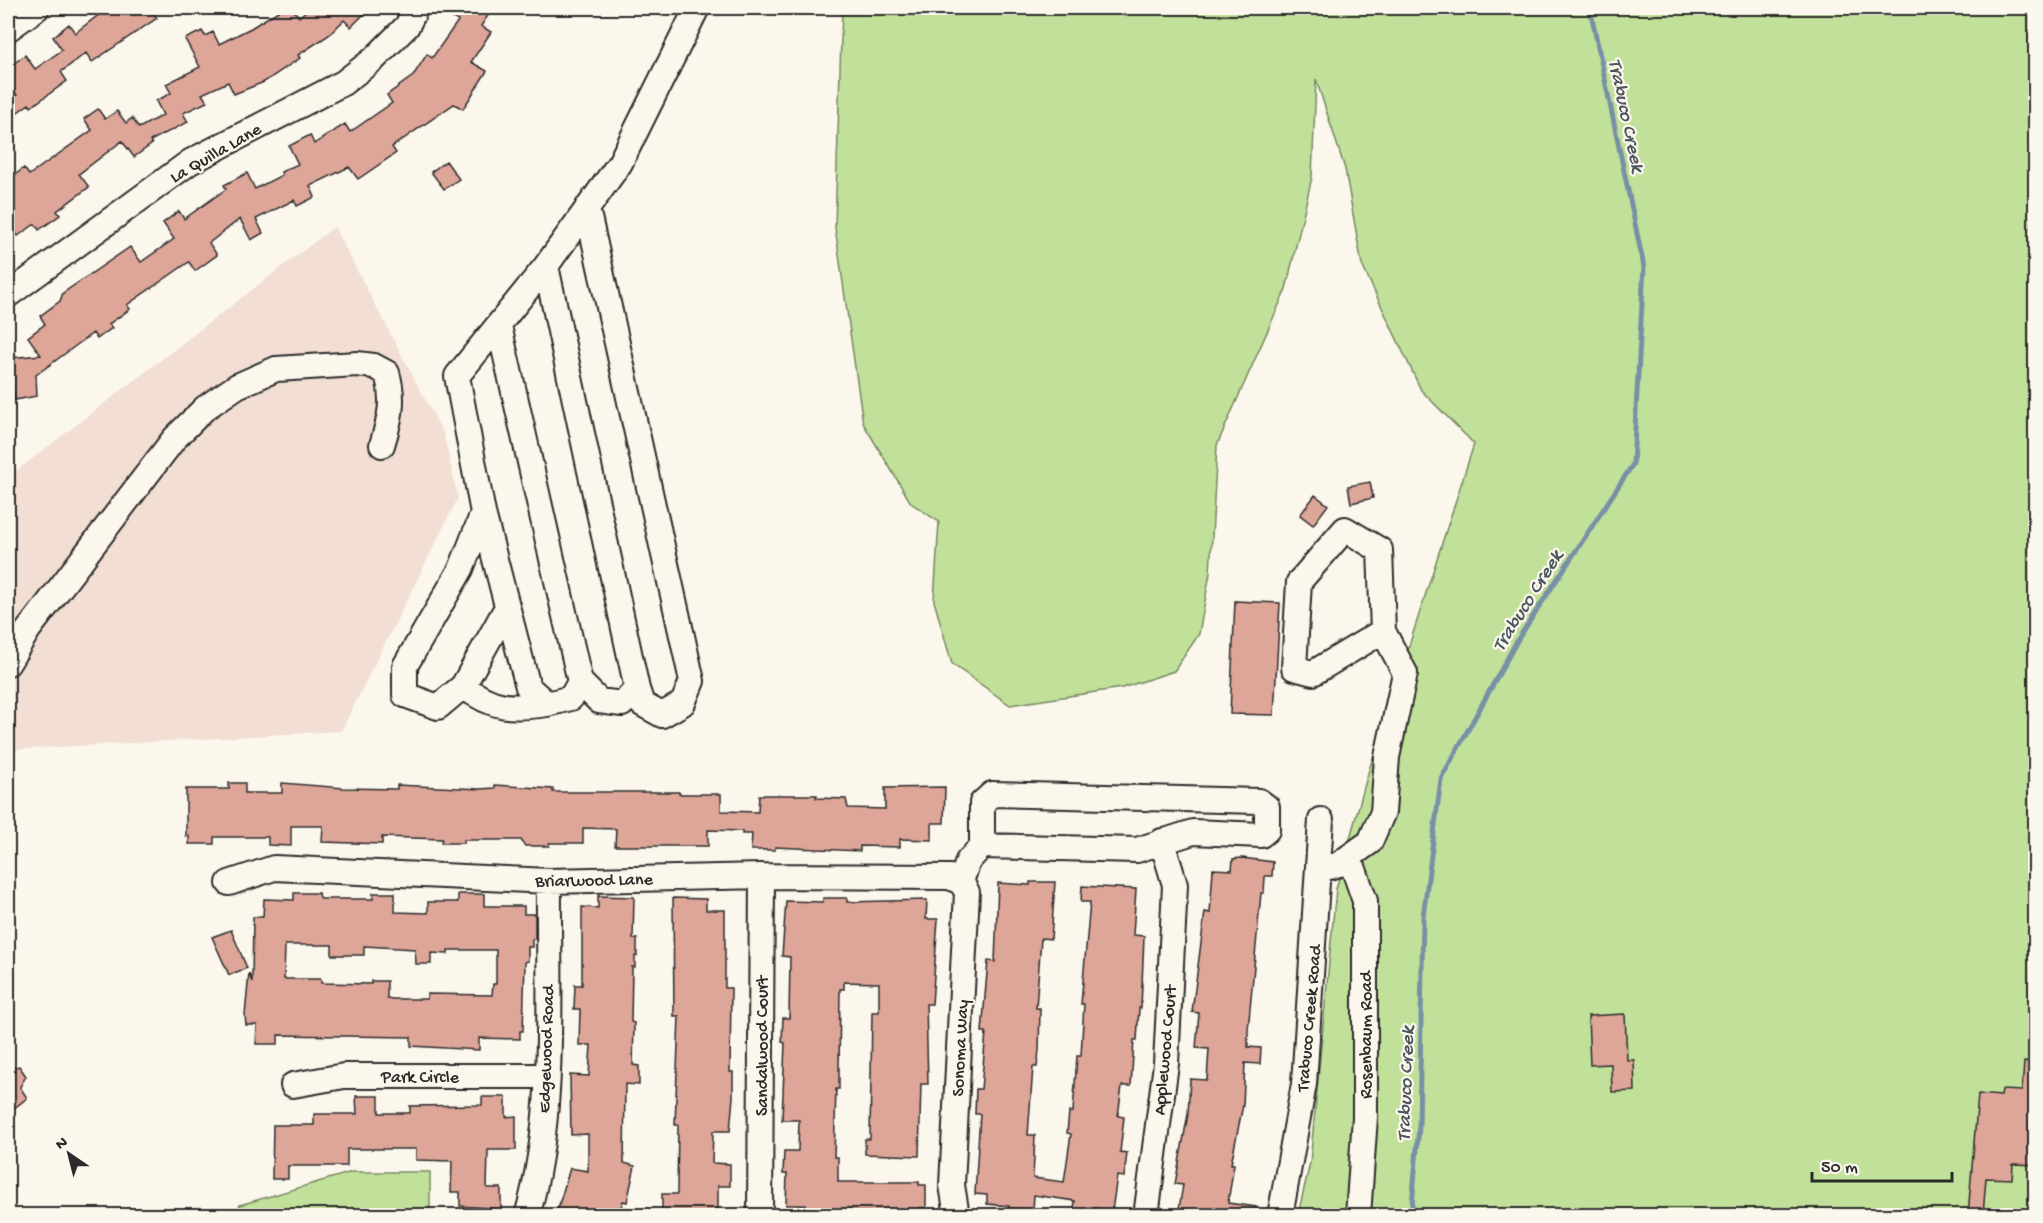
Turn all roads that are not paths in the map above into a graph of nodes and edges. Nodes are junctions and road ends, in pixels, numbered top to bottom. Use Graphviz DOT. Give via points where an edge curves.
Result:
graph roads {
  1 [pos="37,8"];
  2 [pos="416,8"];
  3 [pos="697,8"];
  4 [pos="8,29"];
  5 [pos="587,208"];
  6 [pos="546,266"];
  7 [pos="8,295"];
  8 [pos="499,326"];
  9 [pos="382,445"];
  10 [pos="483,513"];
  11 [pos="507,608"];
  12 [pos="1383,631"];
  13 [pos="8,663"];
  14 [pos="580,682"];
  15 [pos="463,686"];
  16 [pos="637,688"];
  17 [pos="547,704"];
  18 [pos="1321,820"];
  19 [pos="1162,841"];
  20 [pos="982,846"];
  21 [pos="1350,858"];
  22 [pos="1319,870"];
  23 [pos="762,876"];
  24 [pos="549,881"];
  25 [pos="961,882"];
  26 [pos="229,884"];
  27 [pos="547,1076"];
  28 [pos="293,1084"];
  29 [pos="527,1215"];
  30 [pos="760,1215"];
  31 [pos="957,1215"];
  32 [pos="1146,1215"];
  33 [pos="1280,1215"];
  34 [pos="1358,1215"];
  1 -- 4 [label="street"];
  2 -- 7 [label="street, La Quilla Lane" via="407,26 374,59 342,83 190,162"];
  3 -- 5 [label="street" via="620,163"];
  5 -- 6 [label="street"];
  5 -- 16 [label="street" via="692,681 683,703 662,715 642,704"];
  6 -- 8 [label="street"];
  6 -- 16 [label="street"];
  8 -- 10 [label="street" via="457,376"];
  8 -- 14 [label="street"];
  9 -- 13 [label="street" via="393,409 392,391 387,373 374,366 276,369 237,386 205,408 174,439 28,630"];
  10 -- 11 [label="street"];
  10 -- 15 [label="street" via="461,569 405,666 405,696 438,707"];
  11 -- 15 [label="street"];
  11 -- 17 [label="street" via="528,687"];
  12 -- 12 [label="street" via="1313,673 1294,668 1299,582 1345,529 1380,550"];
  12 -- 21 [label="street" via="1405,673 1387,757 1383,812 1370,842"];
  14 -- 16 [label="street" via="599,701 622,704"];
  14 -- 17 [label="street" via="571,698"];
  15 -- 17 [label="street" via="482,701 512,709"];
  18 -- 22 [label="street, Trabuco Creek Road"];
  19 -- 20 [label="street" via="1137,850"];
  19 -- 20 [label="street" via="1192,831 1261,834 1267,830 1267,807 1259,801 992,795 982,803"];
  19 -- 32 [label="street, Applewood Court" via="1175,885 1166,1064"];
  20 -- 25 [label="street" via="968,861"];
  21 -- 22 [label="street"];
  21 -- 34 [label="street, Rosenbaum Road" via="1365,902 1365,1117"];
  22 -- 33 [label="street, Trabuco Creek Road" via="1304,1084"];
  23 -- 24 [label="street, Briarwood Lane"];
  23 -- 25 [label="street, Briarwood Lane" via="950,877"];
  23 -- 30 [label="street, Sandalwood Court"];
  24 -- 26 [label="street, Briarwood Lane" via="274,868"];
  24 -- 27 [label="street, Edgewood Road"];
  25 -- 31 [label="street, Sonoma Way" via="967,892 952,1185"];
  27 -- 28 [label="street, Park Circle" via="344,1076"];
  27 -- 29 [label="street, Edgewood Road" via="536,1184"];
}
